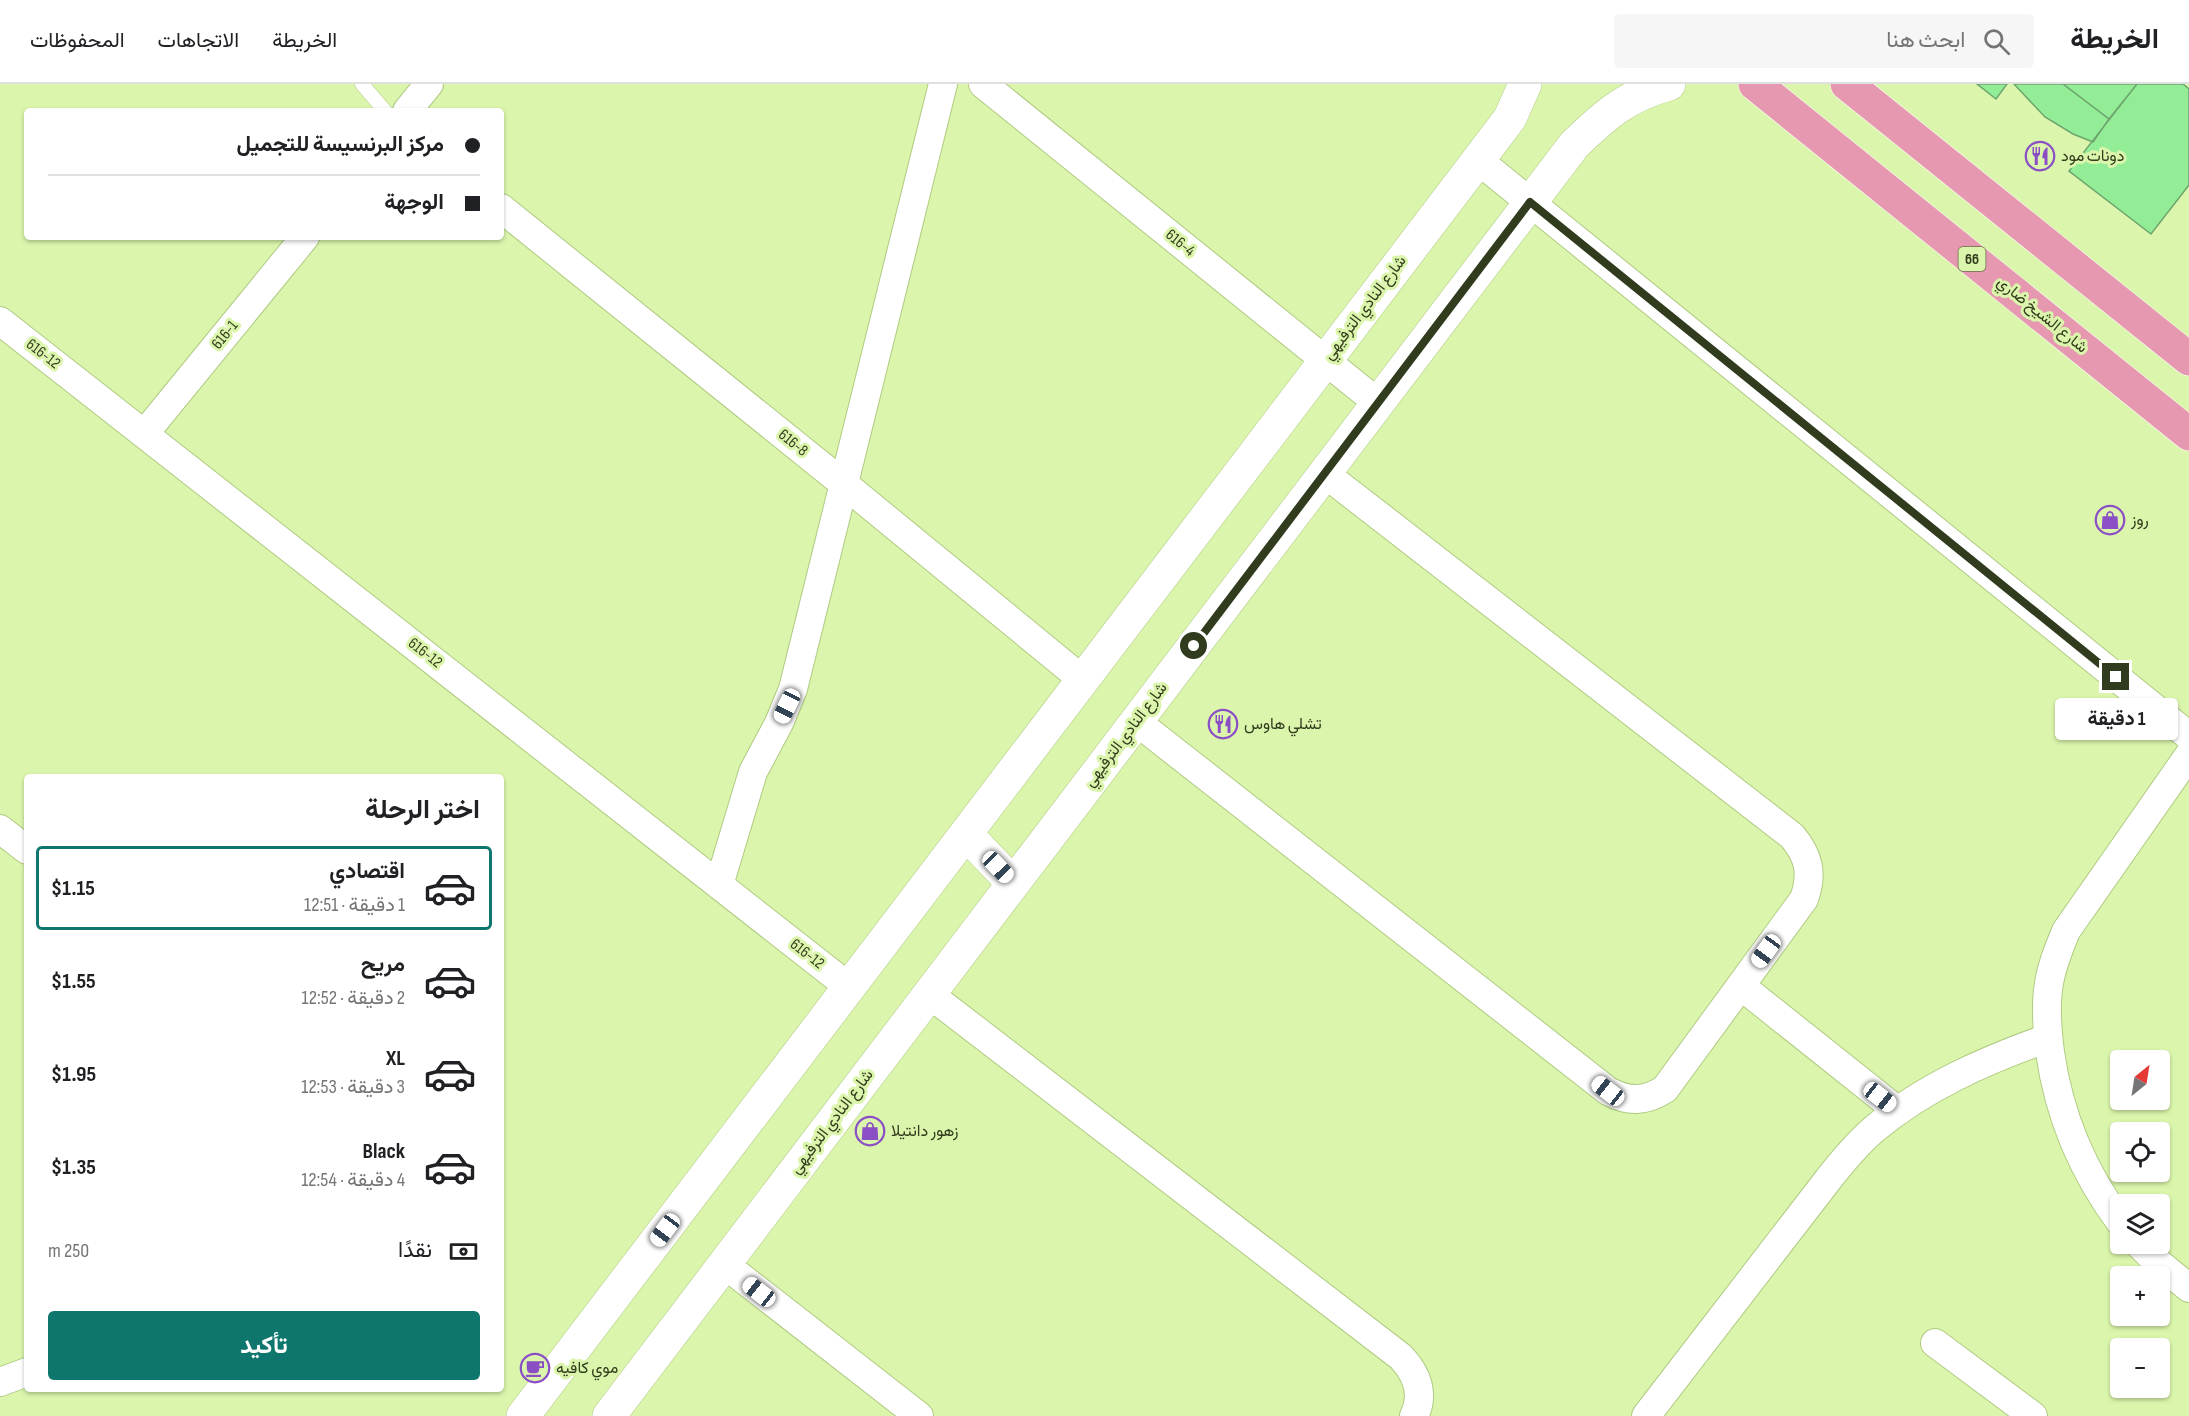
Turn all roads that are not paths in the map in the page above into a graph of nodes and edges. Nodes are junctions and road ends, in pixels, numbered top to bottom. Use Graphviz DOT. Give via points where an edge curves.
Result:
graph roads {
  1 [pos="362,84"];
  2 [pos="429,84"];
  3 [pos="943,84"];
  4 [pos="982,84"];
  5 [pos="1525,84"];
  6 [pos="1669,84"];
  7 [pos="1755,84"];
  8 [pos="1847,84"];
  9 [pos="382,108"];
  10 [pos="409,108"];
  11 [pos="1478,160"];
  12 [pos="1530,202"];
  13 [pos="504,210"];
  14 [pos="303,240"];
  15 [pos="0,321"];
  16 [pos="2189,359"];
  17 [pos="1326,360"];
  18 [pos="1378,403"];
  19 [pos="146,433"];
  20 [pos="2189,434"];
  21 [pos="1324,473"];
  22 [pos="844,484"];
  23 [pos="1083,680"];
  24 [pos="1137,722"];
  25 [pos="2189,736"];
  26 [pos="2189,755"];
  27 [pos="0,829"];
  28 [pos="966,834"];
  29 [pos="24,848"];
  30 [pos="1014,883"];
  31 [pos="719,885"];
  32 [pos="1741,986"];
  33 [pos="849,987"];
  34 [pos="929,994"];
  35 [pos="2048,1038"];
  36 [pos="1898,1111"];
  37 [pos="2110,1208"];
  38 [pos="2149,1254"];
  39 [pos="724,1264"];
  40 [pos="2189,1288"];
  41 [pos="1935,1343"];
  42 [pos="24,1373"];
  43 [pos="0,1382"];
  44 [pos="523,1416"];
  45 [pos="609,1416"];
  46 [pos="918,1416"];
  47 [pos="1414,1416"];
  48 [pos="1646,1416"];
  49 [pos="2033,1416"];
  1 -- 9 [label="lane"];
  2 -- 10 [label="street"];
  3 -- 22 [label="street"];
  4 -- 17 [label="street, 616-4"];
  5 -- 11 [label="street, شارع النادي الترفيهي" via="1510,117"];
  6 -- 12 [label="street, شارع النادي الترفيهي" via="1647,90 1607,113 1574,145"];
  7 -- 20 [label="main road, شارع الشيخ ضاري / 66"];
  8 -- 16 [label="main road"];
  11 -- 12 [label="street"];
  11 -- 17 [label="street, شارع النادي الترفيهي"];
  12 -- 18 [label="street, شارع النادي الترفيهي"];
  12 -- 25 [label="street"];
  13 -- 22 [label="street, 616-8"];
  14 -- 19 [label="street, 616-1"];
  15 -- 19 [label="street, 616-12"];
  17 -- 18 [label="street, 616-4"];
  17 -- 23 [label="street, شارع النادي الترفيهي"];
  18 -- 21 [label="street, شارع النادي الترفيهي"];
  19 -- 31 [label="street, 616-12"];
  21 -- 24 [label="street, شارع النادي الترفيهي"];
  21 -- 32 [label="street" via="1801,846 1810,873 1804,899"];
  22 -- 23 [label="street, 616-8"];
  22 -- 31 [label="street" via="793,689 753,772"];
  23 -- 28 [label="street, شارع النادي الترفيهي"];
  24 -- 30 [label="street, شارع النادي الترفيهي"];
  24 -- 32 [label="street" via="1619,1097 1643,1100 1665,1089"];
  26 -- 35 [label="street" via="2066,931 2049,983"];
  27 -- 29 [label="street"];
  28 -- 30 [label="street"];
  28 -- 33 [label="street, شارع النادي الترفيهي"];
  30 -- 34 [label="street, شارع النادي الترفيهي"];
  31 -- 33 [label="street, 616-12"];
  32 -- 36 [label="street"];
  33 -- 44 [label="street, شارع النادي الترفيهي"];
  34 -- 39 [label="street, شارع النادي الترفيهي"];
  34 -- 47 [label="street" via="1401,1357 1416,1376 1419,1388"];
  35 -- 36 [label="street" via="1968,1070"];
  35 -- 37 [label="street" via="2064,1120 2080,1160"];
  36 -- 48 [label="street" via="1848,1155"];
  38 -- 40 [label="street"];
  39 -- 45 [label="street, شارع النادي الترفيهي"];
  39 -- 46 [label="street"];
  41 -- 49 [label="street"];
  42 -- 43 [label="street"];
}
